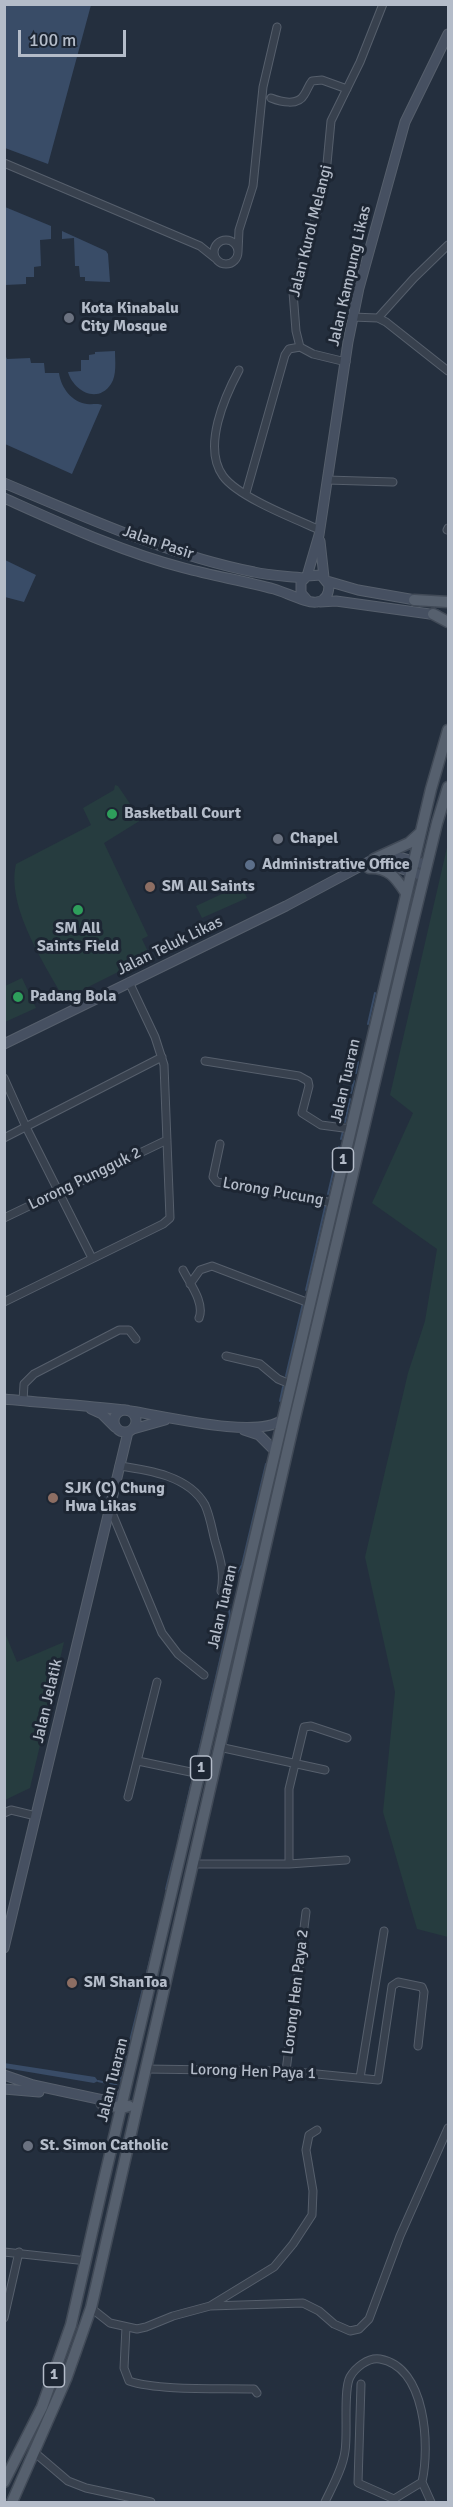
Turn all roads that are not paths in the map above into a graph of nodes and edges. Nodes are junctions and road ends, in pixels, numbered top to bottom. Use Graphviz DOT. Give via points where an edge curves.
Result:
graph roads {
  1 [pos="382,4"];
  2 [pos="277,27"];
  3 [pos="448,34"];
  4 [pos="347,89"];
  5 [pos="271,98"];
  6 [pos="4,163"];
  7 [pos="239,230"];
  8 [pos="221,241"];
  9 [pos="448,245"];
  10 [pos="200,246"];
  11 [pos="238,252"];
  12 [pos="215,258"];
  13 [pos="352,317"];
  14 [pos="378,318"];
  15 [pos="300,347"];
  16 [pos="346,362"];
  17 [pos="238,370"];
  18 [pos="448,371"];
  19 [pos="327,480"];
  20 [pos="393,482"];
  21 [pos="4,483"];
  22 [pos="246,493"];
  23 [pos="4,498"];
  24 [pos="319,532"];
  25 [pos="306,577"];
  26 [pos="326,579"];
  27 [pos="414,600"];
  28 [pos="312,601"];
  29 [pos="448,603"];
  30 [pos="434,614"];
  31 [pos="448,620"];
  32 [pos="448,730"];
  33 [pos="448,787"];
  34 [pos="421,832"];
  35 [pos="372,863"];
  36 [pos="426,865"];
  37 [pos="413,866"];
  38 [pos="424,876"];
  39 [pos="406,893"];
  40 [pos="129,982"];
  41 [pos="4,1044"];
  42 [pos="370,1048"];
  43 [pos="381,1051"];
  44 [pos="162,1058"];
  45 [pos="205,1061"];
  46 [pos="4,1078"];
  47 [pos="26,1128"];
  48 [pos="351,1129"];
  49 [pos="4,1138"];
  50 [pos="167,1140"];
  51 [pos="220,1144"];
  52 [pos="58,1191"];
  53 [pos="333,1203"];
  54 [pos="4,1218"];
  55 [pos="92,1257"];
  56 [pos="183,1270"];
  57 [pos="190,1284"];
  58 [pos="306,1301"];
  59 [pos="4,1302"];
  60 [pos="199,1318"];
  61 [pos="136,1339"];
  62 [pos="226,1356"];
  63 [pos="290,1383"];
  64 [pos="4,1399"];
  65 [pos="23,1401"];
  66 [pos="89,1408"];
  67 [pos="126,1410"];
  68 [pos="170,1419"];
  69 [pos="282,1420"];
  70 [pos="294,1422"];
  71 [pos="233,1427"];
  72 [pos="116,1428"];
  73 [pos="130,1430"];
  74 [pos="274,1450"];
  75 [pos="120,1463"];
  76 [pos="110,1507"];
  77 [pos="221,1591"];
  78 [pos="204,1675"];
  79 [pos="157,1682"];
  80 [pos="222,1734"];
  81 [pos="347,1738"];
  82 [pos="219,1747"];
  83 [pos="138,1761"];
  84 [pos="296,1765"];
  85 [pos="325,1770"];
  86 [pos="200,1773"];
  87 [pos="128,1797"];
  88 [pos="4,1813"];
  89 [pos="36,1816"];
  90 [pos="346,1860"];
  91 [pos="192,1864"];
  92 [pos="289,1864"];
  93 [pos="306,1912"];
  94 [pos="384,1931"];
  95 [pos="4,1948"];
  96 [pos="153,2032"];
  97 [pos="418,2046"];
  98 [pos="145,2069"];
  99 [pos="286,2071"];
  100 [pos="4,2075"];
  101 [pos="360,2078"];
  102 [pos="127,2087"];
  103 [pos="4,2089"];
  104 [pos="102,2104"];
  105 [pos="122,2108"];
  106 [pos="448,2128"];
  107 [pos="116,2130"];
  108 [pos="316,2130"];
  109 [pos="4,2252"];
  110 [pos="19,2252"];
  111 [pos="87,2261"];
  112 [pos="210,2306"];
  113 [pos="91,2308"];
  114 [pos="4,2318"];
  115 [pos="126,2327"];
  116 [pos="361,2384"];
  117 [pos="258,2393"];
  118 [pos="34,2452"];
  119 [pos="4,2482"];
  120 [pos="422,2482"];
  121 [pos="4,2499"];
  122 [pos="393,2501"];
  123 [pos="12,2502"];
  124 [pos="151,2502"];
  125 [pos="325,2502"];
  126 [pos="431,2502"];
  1 -- 4 [label="street, Jalan Kurol Melangi"];
  2 -- 7 [label="street" via="260,104 253,186"];
  3 -- 13 [label="street, Jalan Kampung Likas" via="405,122"];
  4 -- 5 [label="street" via="322,80 312,81 296,102"];
  4 -- 15 [label="street, Jalan Kurol Melangi" via="331,121 325,185 293,292"];
  6 -- 10 [label="street"];
  7 -- 8 [label="street"];
  7 -- 11 [label="street"];
  8 -- 10 [label="street"];
  8 -- 11 [label="street" via="232,242"];
  8 -- 12 [label="street" via="214,250"];
  9 -- 14 [label="street"];
  10 -- 12 [label="street"];
  11 -- 12 [label="street" via="229,264"];
  13 -- 14 [label="street"];
  13 -- 16 [label="street, Jalan Kampung Likas"];
  14 -- 18 [label="street"];
  15 -- 16 [label="street"];
  15 -- 22 [label="street" via="289,349 285,355"];
  16 -- 19 [label="street, Jalan Kampung Likas"];
  17 -- 22 [label="street" via="223,404 215,447 221,473"];
  19 -- 20 [label="street"];
  19 -- 24 [label="street, Jalan Kampung Likas"];
  21 -- 25 [label="street, Jalan Pasir" via="188,554 257,573"];
  22 -- 24 [label="street"];
  23 -- 28 [label="street, Jalan Pasir" via="141,554"];
  24 -- 25 [label="street, Jalan Kampung Likas"];
  24 -- 26 [label="street, Jalan Kampung Likas"];
  25 -- 26 [label="street" via="316,574"];
  25 -- 28 [label="street" via="300,588 304,597"];
  26 -- 27 [label="street" via="358,590"];
  26 -- 28 [label="street" via="328,594"];
  27 -- 29 [label="main road"];
  28 -- 30 [label="street, Jalan Pasir"];
  30 -- 31 [label="main road"];
  32 -- 34 [label="main road, Jalan Tuaran / 1"];
  33 -- 36 [label="main road, Jalan Tuaran / 1"];
  34 -- 35 [label="main road"];
  34 -- 37 [label="main road, Jalan Tuaran / 1"];
  35 -- 37 [label="street" via="392,855"];
  35 -- 39 [label="main road" via="390,873"];
  35 -- 40 [label="street, Jalan Teluk Likas"];
  36 -- 37 [label="street"];
  36 -- 38 [label="main road, Jalan Tuaran / 1"];
  37 -- 38 [label="street"];
  37 -- 39 [label="main road, Jalan Tuaran / 1"];
  38 -- 43 [label="main road, Jalan Tuaran / 1"];
  39 -- 42 [label="main road, Jalan Tuaran / 1"];
  40 -- 41 [label="street, Jalan Teluk Likas"];
  40 -- 44 [label="street"];
  42 -- 43 [label="main road"];
  42 -- 48 [label="main road, Jalan Tuaran / 1"];
  43 -- 70 [label="main road, Jalan Tuaran / 1"];
  44 -- 47 [label="street"];
  44 -- 50 [label="street"];
  45 -- 48 [label="street" via="299,1076 309,1086 302,1113 321,1125"];
  46 -- 47 [label="street"];
  47 -- 49 [label="street"];
  47 -- 52 [label="street"];
  48 -- 53 [label="main road, Jalan Tuaran / 1"];
  50 -- 52 [label="street, Lorong Pungguk 2"];
  50 -- 55 [label="street" via="170,1218"];
  51 -- 53 [label="street, Lorong Pucung" via="213,1178 217,1182"];
  52 -- 54 [label="street, Lorong Pungguk 2"];
  52 -- 55 [label="street"];
  53 -- 58 [label="main road, Jalan Tuaran / 1"];
  55 -- 59 [label="street"];
  56 -- 57 [label="street"];
  57 -- 58 [label="street" via="200,1270 212,1266"];
  57 -- 60 [label="street" via="202,1311"];
  58 -- 63 [label="main road, Jalan Tuaran / 1"];
  61 -- 65 [label="street" via="129,1330 119,1330 34,1374 24,1384"];
  62 -- 63 [label="street" via="260,1364"];
  63 -- 69 [label="main road, Jalan Tuaran / 1"];
  64 -- 65 [label="street"];
  65 -- 66 [label="street"];
  66 -- 67 [label="street"];
  66 -- 72 [label="street"];
  67 -- 68 [label="street"];
  67 -- 72 [label="street" via="114,1416"];
  67 -- 73 [label="street" via="135,1416 136,1423"];
  68 -- 71 [label="street"];
  68 -- 73 [label="street"];
  69 -- 71 [label="street" via="271,1425"];
  69 -- 74 [label="main road, Jalan Tuaran / 1"];
  70 -- 74 [label="main road" via="284,1445"];
  70 -- 80 [label="main road, Jalan Tuaran / 1"];
  71 -- 74 [label="street" via="255,1433"];
  72 -- 73 [label="street"];
  72 -- 75 [label="street, Jalan Jelatik"];
  73 -- 75 [label="street, Jalan Jelatik"];
  74 -- 86 [label="main road, Jalan Tuaran / 1"];
  75 -- 76 [label="street, Jalan Jelatik"];
  75 -- 77 [label="street" via="176,1480 198,1495 208,1513 222,1569"];
  76 -- 78 [label="street" via="162,1633 178,1654"];
  76 -- 89 [label="street, Jalan Jelatik"];
  79 -- 83 [label="street"];
  80 -- 82 [label="main road, Jalan Tuaran / 1"];
  80 -- 86 [label="main road" via="214,1740"];
  81 -- 84 [label="street" via="306,1726"];
  82 -- 84 [label="street"];
  82 -- 91 [label="main road, Jalan Tuaran / 1"];
  83 -- 86 [label="street"];
  83 -- 87 [label="street"];
  84 -- 85 [label="street"];
  84 -- 92 [label="street" via="289,1789"];
  86 -- 102 [label="main road, Jalan Tuaran / 1"];
  88 -- 89 [label="street" via="11,1810"];
  89 -- 95 [label="street, Jalan Jelatik"];
  90 -- 92 [label="street"];
  91 -- 92 [label="street"];
  91 -- 96 [label="main road, Jalan Tuaran / 1"];
  93 -- 99 [label="street, Lorong Hen Paya 2"];
  94 -- 101 [label="street"];
  96 -- 98 [label="main road, Jalan Tuaran / 1"];
  96 -- 105 [label="main road" via="132,2101"];
  97 -- 101 [label="street" via="424,1992 422,1987 394,1983 378,2080"];
  98 -- 99 [label="street, Lorong Hen Paya 1"];
  98 -- 113 [label="main road, Jalan Tuaran / 1"];
  99 -- 101 [label="street, Lorong Hen Paya 1"];
  100 -- 102 [label="street" via="103,2100 119,2097"];
  102 -- 105 [label="main road, Jalan Tuaran / 1"];
  103 -- 104 [label="street"];
  104 -- 105 [label="main road"];
  104 -- 107 [label="street" via="112,2114"];
  105 -- 107 [label="main road, Jalan Tuaran / 1"];
  106 -- 112 [label="street" via="400,2236 369,2319 359,2329 350,2331 334,2324 303,2303"];
  107 -- 111 [label="main road, Jalan Tuaran / 1"];
  108 -- 112 [label="street" via="309,2135 306,2150 313,2191 312,2215 273,2267"];
  109 -- 110 [label="street"];
  110 -- 111 [label="street"];
  110 -- 114 [label="street"];
  111 -- 119 [label="main road, Jalan Tuaran / 1" via="48,2393"];
  112 -- 115 [label="street" via="146,2327"];
  113 -- 115 [label="street" via="110,2323"];
  113 -- 118 [label="main road, Jalan Tuaran / 1"];
  115 -- 117 [label="street" via="124,2368 129,2380 138,2384 254,2389"];
  116 -- 122 [label="street" via="358,2483"];
  118 -- 123 [label="main road, Jalan Tuaran / 1"];
  118 -- 124 [label="street" via="68,2481"];
  120 -- 122 [label="street"];
  120 -- 125 [label="street" via="426,2437 419,2402 403,2370 376,2358 363,2363 349,2379 345,2452"];
  120 -- 126 [label="street"];
  121 -- 123 [label="main road"];
}
